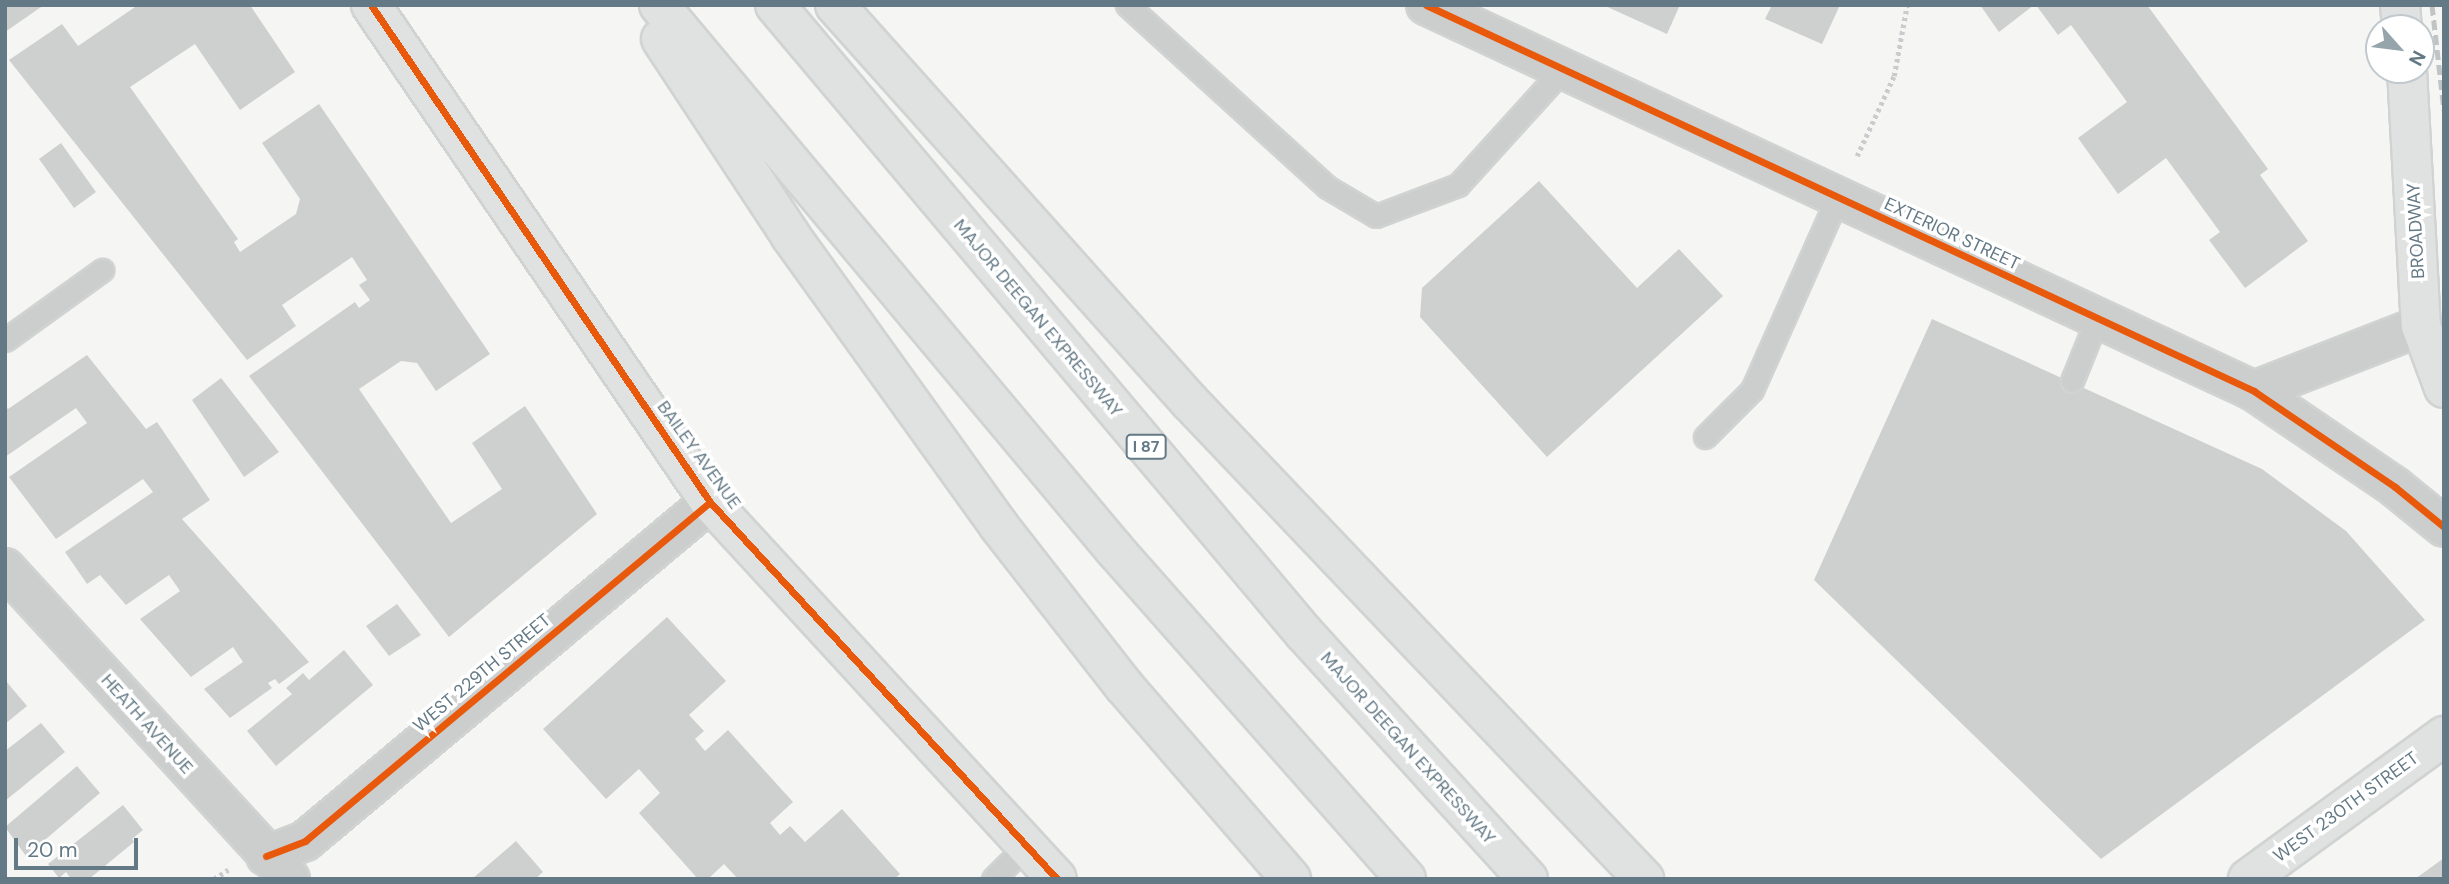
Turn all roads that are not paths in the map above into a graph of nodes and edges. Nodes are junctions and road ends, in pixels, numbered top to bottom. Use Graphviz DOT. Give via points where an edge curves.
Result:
graph roads {
  1 [pos="371,5"];
  2 [pos="639,5"];
  3 [pos="659,5"];
  4 [pos="775,5"];
  5 [pos="835,5"];
  6 [pos="1127,5"];
  7 [pos="1426,5"];
  8 [pos="1563,69"];
  9 [pos="2408,84"];
  10 [pos="1838,197"];
  11 [pos="102,270"];
  12 [pos="2097,319"];
  13 [pos="2432,321"];
  14 [pos="5,340"];
  15 [pos="2072,382"];
  16 [pos="2444,388"];
  17 [pos="2254,391"];
  18 [pos="1705,437"];
  19 [pos="710,502"];
  20 [pos="2444,527"];
  21 [pos="5,568"];
  22 [pos="2444,736"];
  23 [pos="1025,847"];
  24 [pos="278,867"];
  25 [pos="993,879"];
  26 [pos="1057,879"];
  27 [pos="1291,879"];
  28 [pos="1406,879"];
  29 [pos="1528,879"];
  30 [pos="1644,879"];
  31 [pos="2248,879"];
  1 -- 19 [label="main road, BAILEY AVENUE"];
  2 -- 27 [label="main road" via="743,166 999,526 1124,686"];
  3 -- 28 [label="main road" via="1160,602"];
  4 -- 29 [label="main road, MAJOR DEEGAN EXPRESSWAY / I 87" via="1304,633"];
  5 -- 30 [label="main road" via="1190,402"];
  6 -- 8 [label="lane" via="1327,187 1376,216 1458,185"];
  7 -- 8 [label="street, EXTERIOR STREET"];
  8 -- 10 [label="street, EXTERIOR STREET"];
  9 -- 13 [label="main road, BROADWAY"];
  10 -- 12 [label="street, EXTERIOR STREET"];
  10 -- 18 [label="lane" via="1752,390"];
  11 -- 14 [label="lane"];
  12 -- 15 [label="lane"];
  12 -- 17 [label="street, EXTERIOR STREET"];
  13 -- 16 [label="main road, BROADWAY"];
  13 -- 17 [label="street"];
  17 -- 20 [label="street, EXTERIOR STREET" via="2395,487"];
  19 -- 23 [label="main road, BAILEY AVENUE"];
  19 -- 24 [label="street, WEST 229TH STREET"];
  21 -- 24 [label="street, HEATH AVENUE"];
  22 -- 31 [label="main road, WEST 230TH STREET"];
  23 -- 25 [label="lane"];
  23 -- 26 [label="main road, BAILEY AVENUE"];
}
